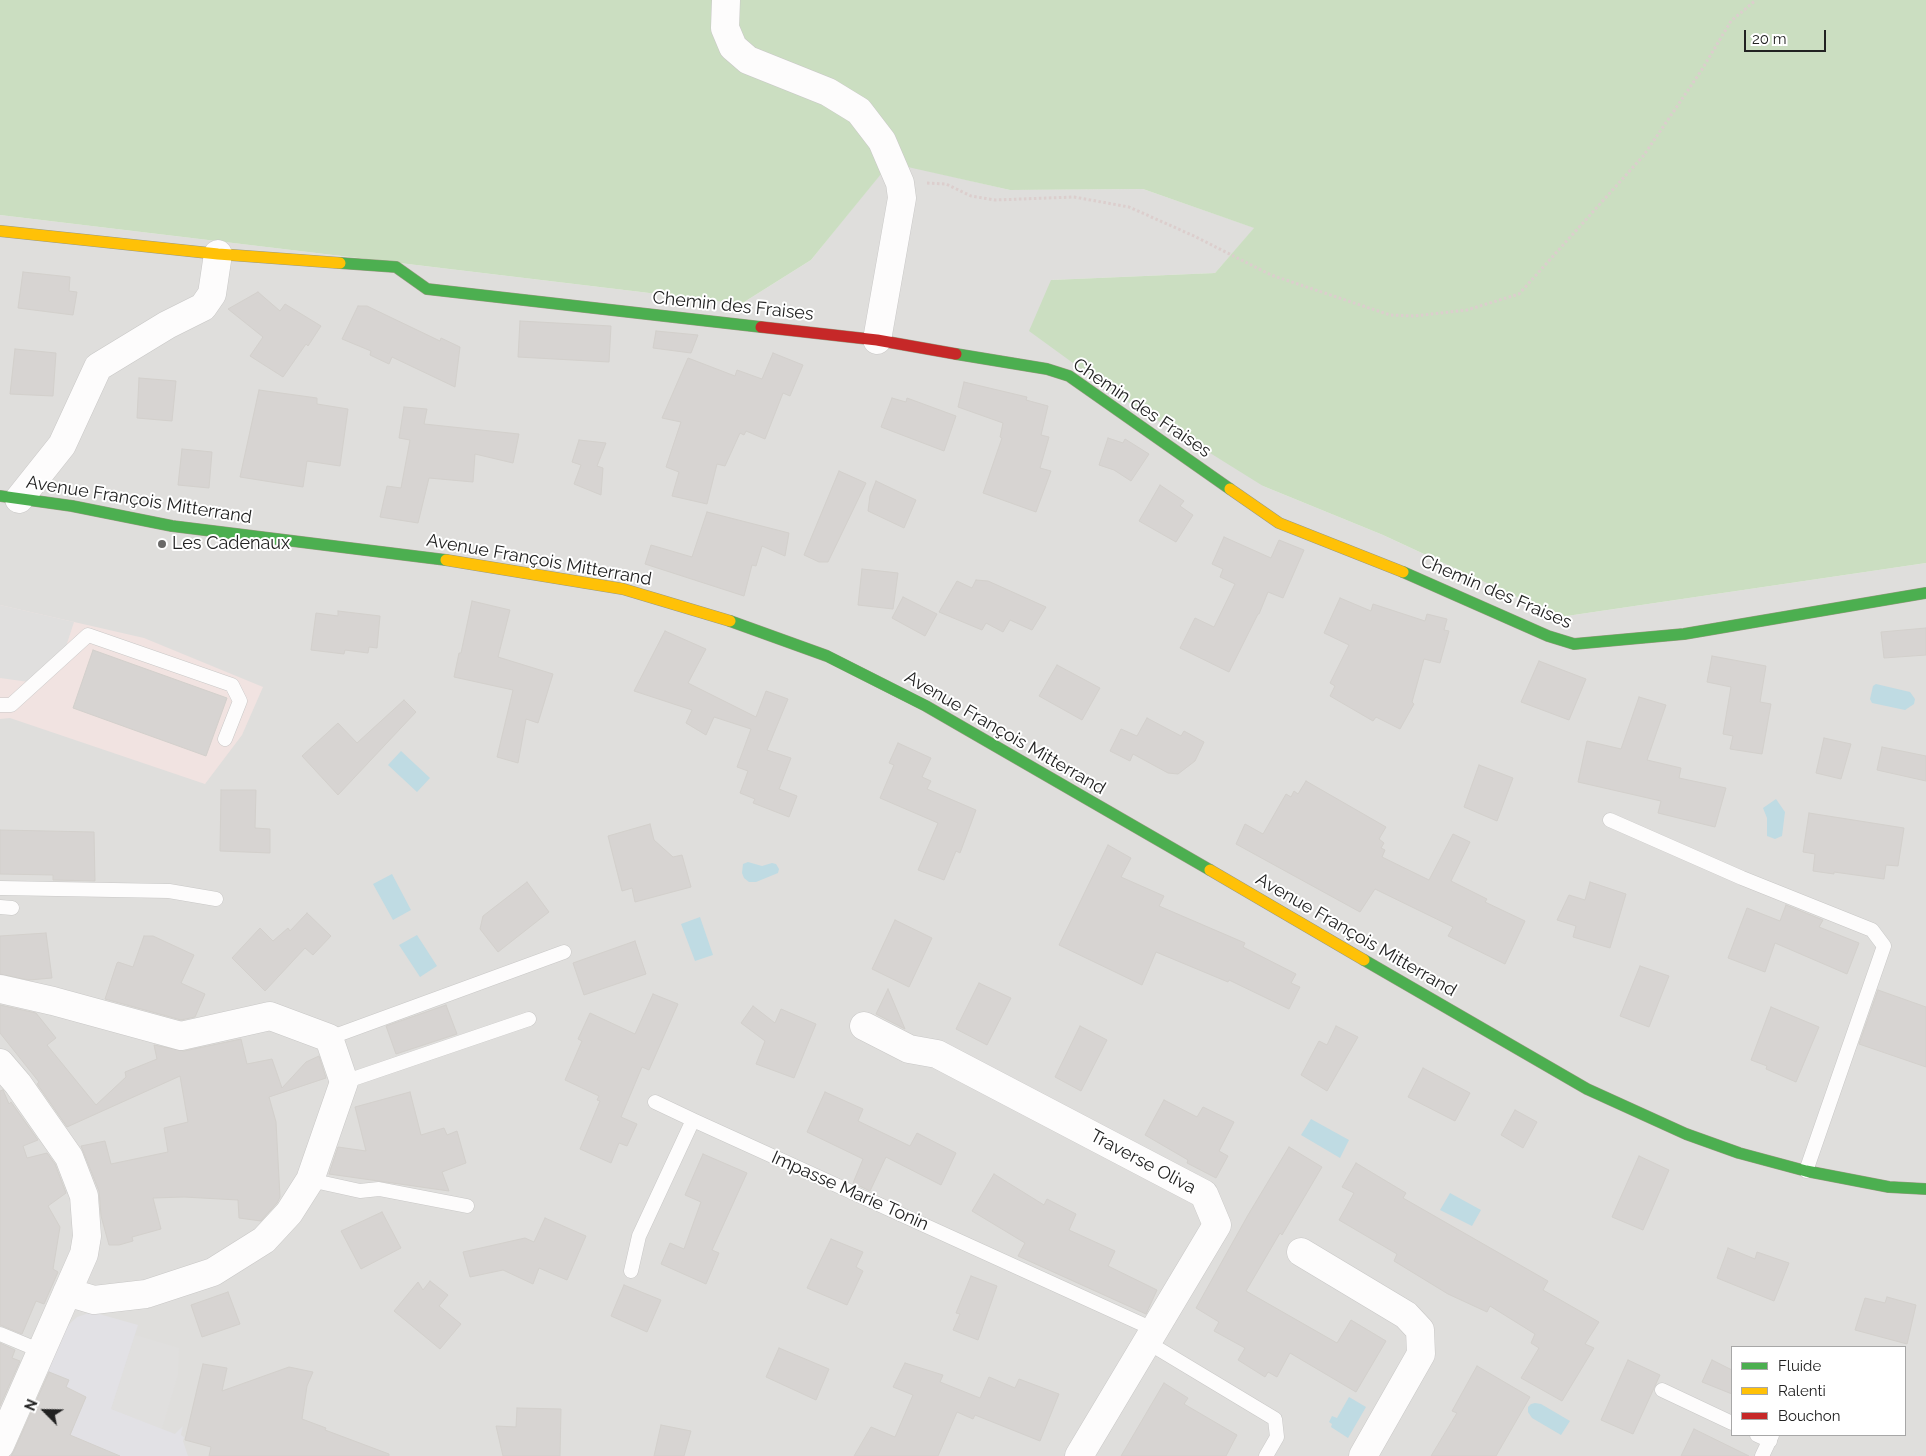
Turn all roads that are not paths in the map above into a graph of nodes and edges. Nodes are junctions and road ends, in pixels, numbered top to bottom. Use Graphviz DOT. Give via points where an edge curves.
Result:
graph roads {
  1 [pos="726,0"];
  2 [pos="0,231"];
  3 [pos="218,254"];
  4 [pos="877,340"];
  5 [pos="10,497"];
  6 [pos="1926,593"];
  7 [pos="0,705"];
  8 [pos="225,739"];
  9 [pos="1610,820"];
  10 [pos="0,888"];
  11 [pos="216,899"];
  12 [pos="564,952"];
  13 [pos="0,990"];
  14 [pos="530,1019"];
  15 [pos="864,1026"];
  16 [pos="329,1038"];
  17 [pos="5,1075"];
  18 [pos="344,1082"];
  19 [pos="655,1102"];
  20 [pos="693,1120"];
  21 [pos="1806,1171"];
  22 [pos="310,1180"];
  23 [pos="1926,1189"];
  24 [pos="467,1206"];
  25 [pos="1301,1252"];
  26 [pos="631,1271"];
  27 [pos="67,1292"];
  28 [pos="0,1334"];
  29 [pos="1151,1336"];
  30 [pos="41,1351"];
  31 [pos="1662,1390"];
  32 [pos="1731,1423"];
  33 [pos="1766,1437"];
  34 [pos="0,1445"];
  35 [pos="1079,1456"];
  36 [pos="1266,1456"];
  37 [pos="1363,1456"];
  38 [pos="1762,1456"];
  1 -- 4 [label="street" via="725,28 733,47 748,60 828,92 858,111 882,141 900,183 902,198"];
  2 -- 3 [label="main road, Chemin des Fraises"];
  3 -- 4 [label="main road, Chemin des Fraises" via="396,267 427,289"];
  3 -- 5 [label="street" via="212,294 203,307 98,367 62,445"];
  4 -- 6 [label="main road, Chemin des Fraises" via="1069,376 1279,523 1574,644 1684,634"];
  5 -- 21 [label="main road, Avenue François Mitterrand" via="172,526 431,558 623,589 722,618 827,656 926,706 1587,1089 1686,1134 1739,1153"];
  7 -- 8 [label="lane" via="11,705 88,635 232,685 240,701"];
  9 -- 21 [label="lane" via="1872,930 1884,946"];
  10 -- 11 [label="lane" via="169,891"];
  12 -- 16 [label="lane"];
  13 -- 16 [label="street" via="181,1036 270,1016"];
  14 -- 18 [label="lane"];
  15 -- 29 [label="street, Traverse Oliva" via="909,1050 936,1054 1204,1194 1217,1225"];
  16 -- 18 [label="street"];
  17 -- 27 [label="street" via="69,1157 84,1196 87,1236 84,1254"];
  18 -- 22 [label="street"];
  19 -- 20 [label="lane, Impasse Marie Tonin"];
  20 -- 26 [label="lane" via="639,1236"];
  20 -- 29 [label="lane, Impasse Marie Tonin"];
  21 -- 23 [label="main road, Avenue François Mitterrand" via="1889,1187"];
  22 -- 24 [label="lane" via="360,1191 379,1189"];
  22 -- 27 [label="street" via="289,1213 264,1240 213,1272 146,1294 94,1300"];
  25 -- 37 [label="street" via="1406,1315 1420,1330 1421,1354"];
  27 -- 30 [label="street"];
  28 -- 30 [label="lane"];
  29 -- 35 [label="street, Traverse Oliva"];
  29 -- 36 [label="lane, Impasse Marie Tonin" via="1275,1419 1277,1437"];
  30 -- 34 [label="street"];
  31 -- 32 [label="lane"];
  33 -- 38 [label="lane"];
}
